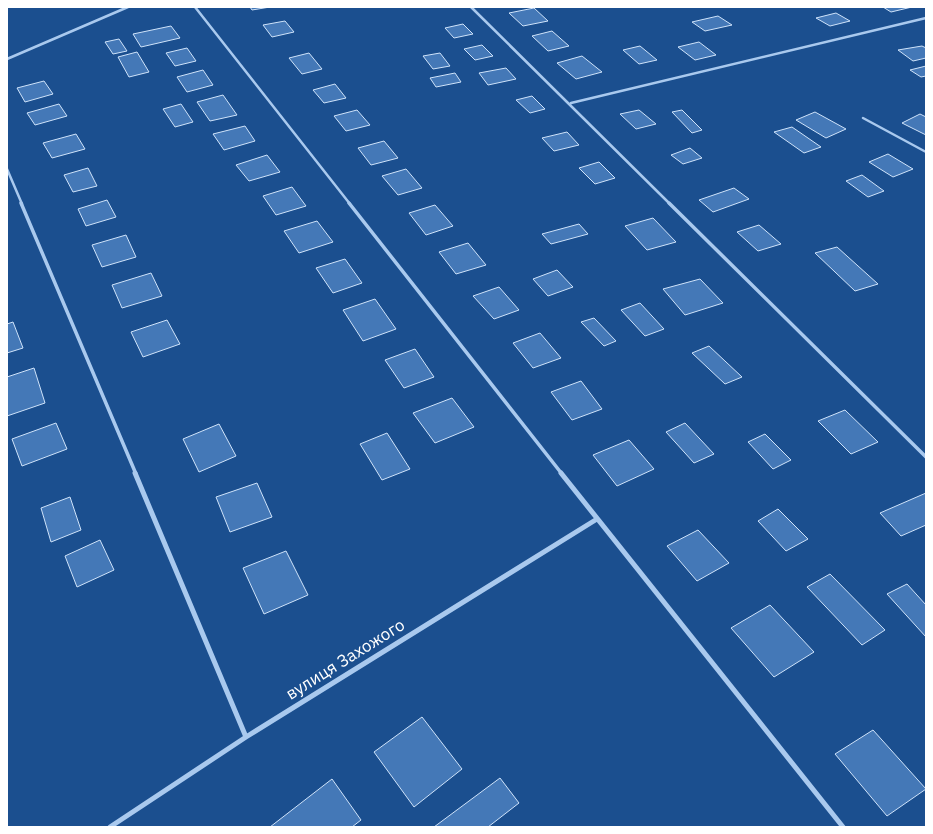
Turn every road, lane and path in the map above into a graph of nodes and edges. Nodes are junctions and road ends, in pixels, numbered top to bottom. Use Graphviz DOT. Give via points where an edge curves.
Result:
graph roads {
  1 [pos="128,7"];
  2 [pos="195,7"];
  3 [pos="471,7"];
  4 [pos="926,18"];
  5 [pos="7,59"];
  6 [pos="571,103"];
  7 [pos="863,118"];
  8 [pos="926,152"];
  9 [pos="7,169"];
  10 [pos="926,457"];
  11 [pos="597,519"];
  12 [pos="246,737"];
  13 [pos="110,827"];
  14 [pos="843,827"];
  1 -- 5 [label="street"];
  2 -- 11 [label="street"];
  3 -- 6 [label="street"];
  4 -- 6 [label="street"];
  6 -- 10 [label="street"];
  7 -- 8 [label="street"];
  9 -- 12 [label="street"];
  11 -- 12 [label="street, вулиця Захожого"];
  11 -- 14 [label="street"];
  12 -- 13 [label="street, вулиця Захожого"];
}
